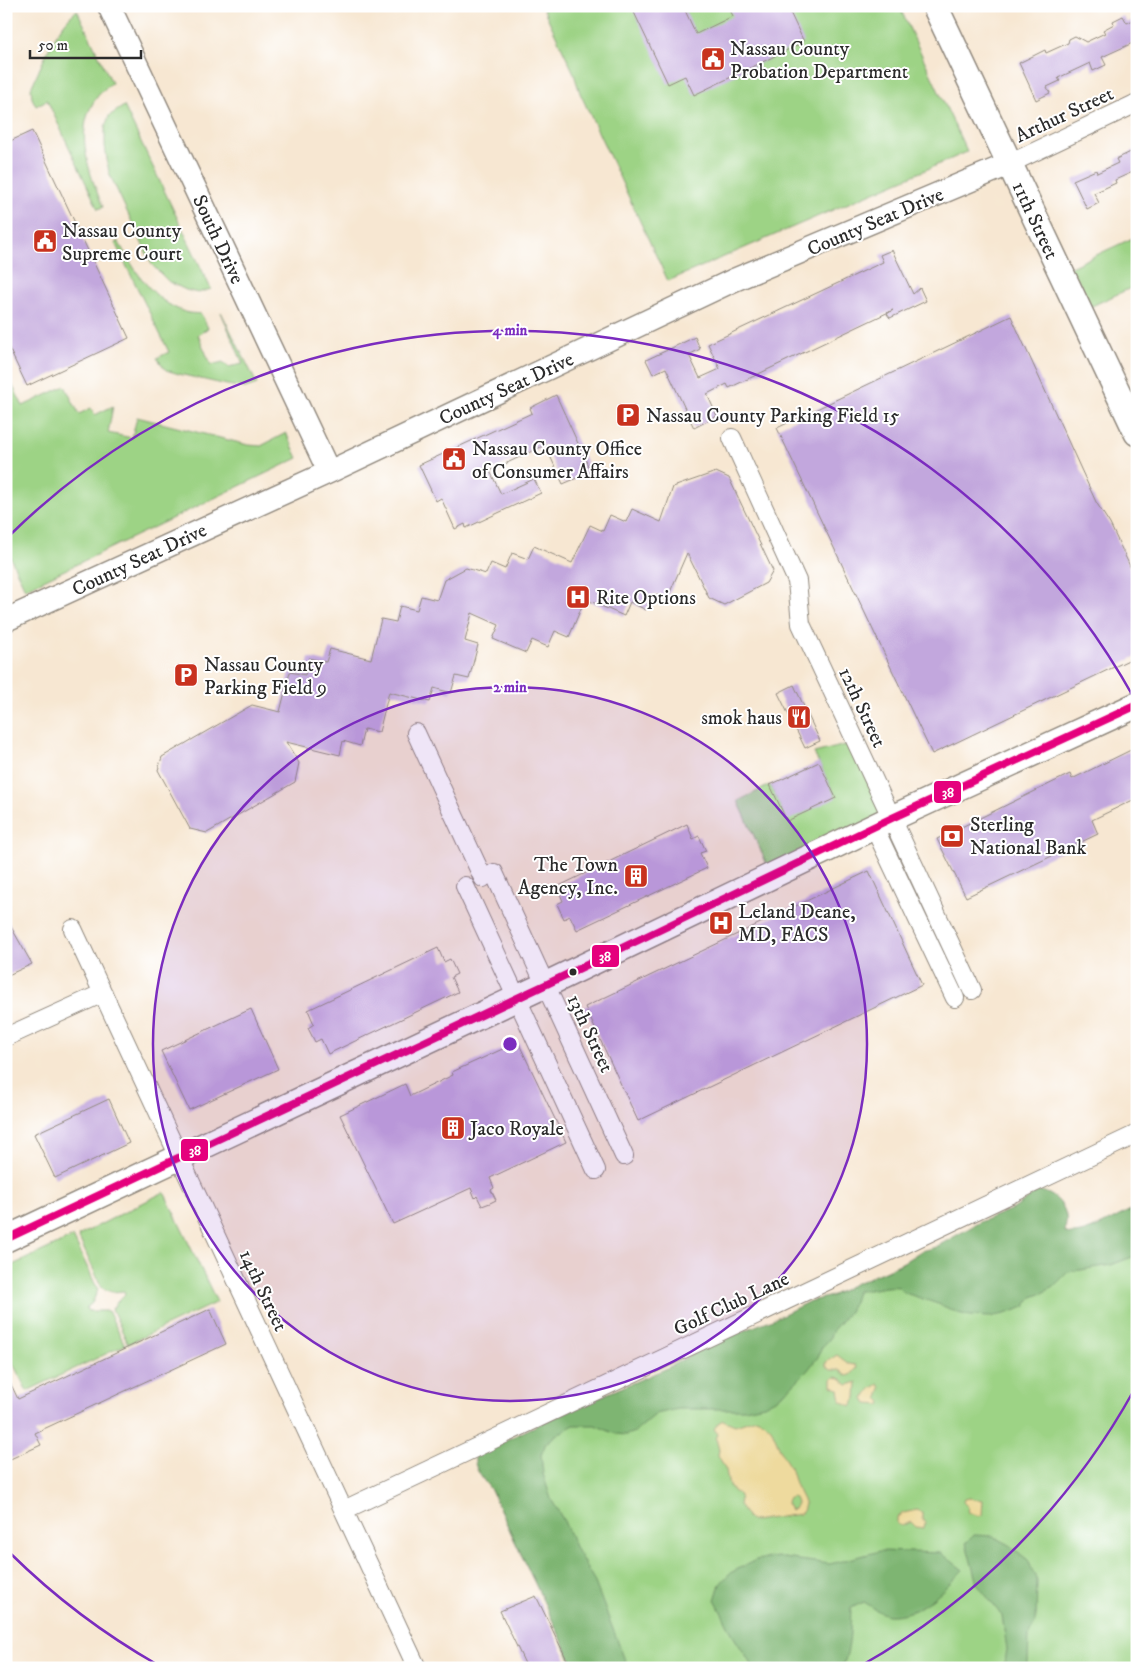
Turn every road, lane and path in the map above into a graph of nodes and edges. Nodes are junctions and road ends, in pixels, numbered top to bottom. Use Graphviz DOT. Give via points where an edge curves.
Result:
graph roads {
  1 [pos="109,6"];
  2 [pos="935,6"];
  3 [pos="1137,103"];
  4 [pos="1009,164"];
  5 [pos="1137,433"];
  6 [pos="732,438"];
  7 [pos="329,472"];
  8 [pos="8,614"];
  9 [pos="1137,705"];
  10 [pos="416,733"];
  11 [pos="883,822"];
  12 [pos="465,886"];
  13 [pos="73,930"];
  14 [pos="545,985"];
  15 [pos="972,990"];
  16 [pos="102,993"];
  17 [pos="516,998"];
  18 [pos="954,998"];
  19 [pos="6,1037"];
  20 [pos="1137,1134"];
  21 [pos="624,1156"];
  22 [pos="180,1158"];
  23 [pos="596,1170"];
  24 [pos="6,1239"];
  25 [pos="344,1510"];
  26 [pos="410,1665"];
  1 -- 7 [label="street, South Drive"];
  2 -- 4 [label="main road, 11th Street"];
  3 -- 4 [label="street, Arthur Street"];
  4 -- 5 [label="main road, 11th Street"];
  4 -- 7 [label="street, County Seat Drive" via="734,280"];
  6 -- 11 [label="street, 12th Street" via="797,581 801,624"];
  7 -- 8 [label="street, County Seat Drive"];
  9 -- 11 [label="main road"];
  10 -- 14 [label="street, 13th Street"];
  11 -- 14 [label="main road"];
  11 -- 15 [label="street, 12th Street"];
  11 -- 18 [label="street, 12th Street"];
  12 -- 17 [label="street"];
  13 -- 16 [label="street, 14th Street"];
  14 -- 17 [label="main road"];
  14 -- 21 [label="street, 13th Street"];
  16 -- 19 [label="street"];
  16 -- 22 [label="street, 14th Street"];
  17 -- 22 [label="main road"];
  17 -- 23 [label="street"];
  20 -- 25 [label="street, Golf Club Lane"];
  22 -- 24 [label="main road"];
  22 -- 25 [label="street, 14th Street"];
  25 -- 26 [label="street, 14th Street"];
}
